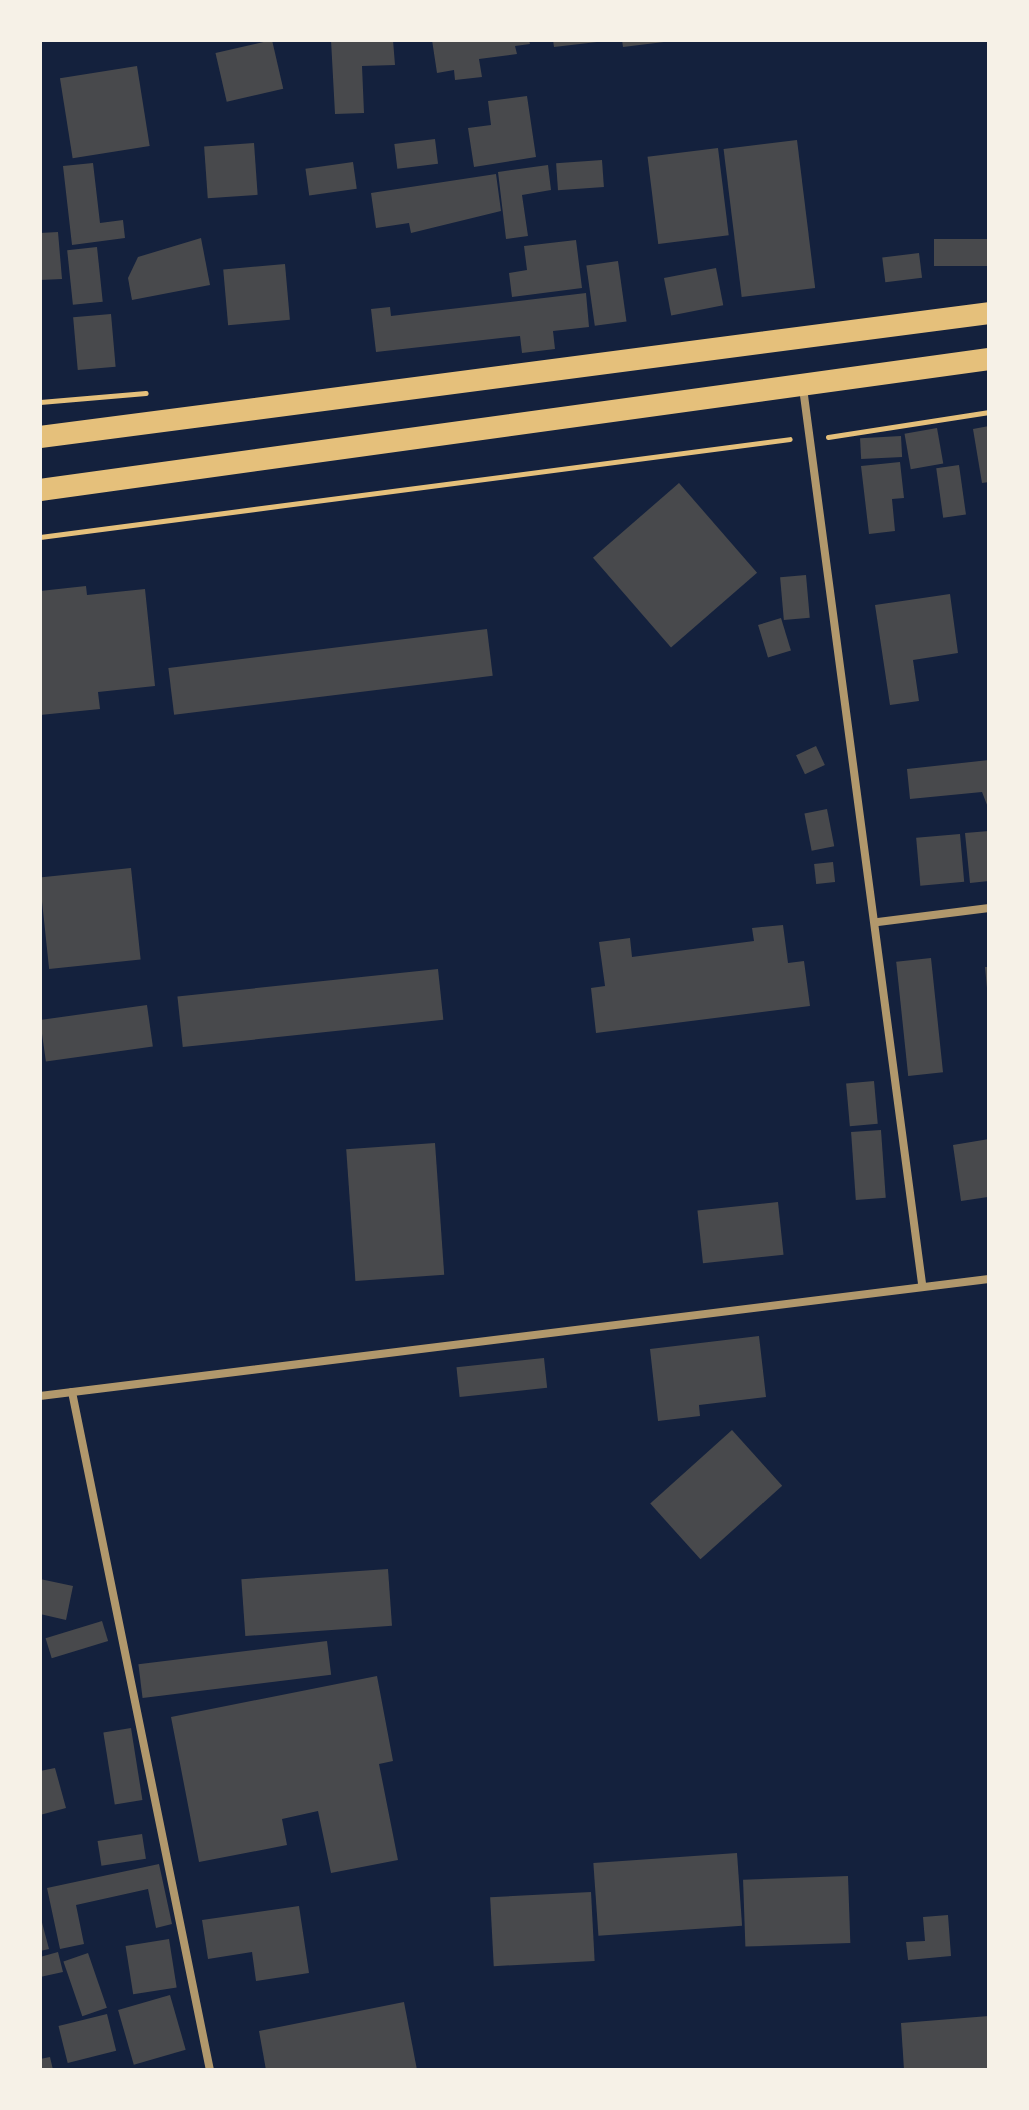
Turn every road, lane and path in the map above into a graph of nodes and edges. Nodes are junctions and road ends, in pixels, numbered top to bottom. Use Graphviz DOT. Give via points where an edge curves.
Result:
graph roads {
  1 [pos="989,313"];
  2 [pos="989,359"];
  3 [pos="803,383"];
  4 [pos="989,412"];
  5 [pos="40,437"];
  6 [pos="811,439"];
  7 [pos="40,490"];
  8 [pos="40,537"];
  9 [pos="989,908"];
  10 [pos="878,922"];
  11 [pos="989,1279"];
  12 [pos="922,1283"];
  13 [pos="72,1392"];
  14 [pos="40,1396"];
  15 [pos="210,2070"];
  1 -- 5 [label="highway"];
  2 -- 3 [label="highway"];
  3 -- 6 [label="street"];
  3 -- 7 [label="highway"];
  4 -- 6 [label="path"];
  6 -- 8 [label="path"];
  6 -- 10 [label="street"];
  9 -- 10 [label="street"];
  10 -- 12 [label="street"];
  11 -- 12 [label="street"];
  12 -- 13 [label="street"];
  13 -- 14 [label="street"];
  13 -- 15 [label="street"];
}
